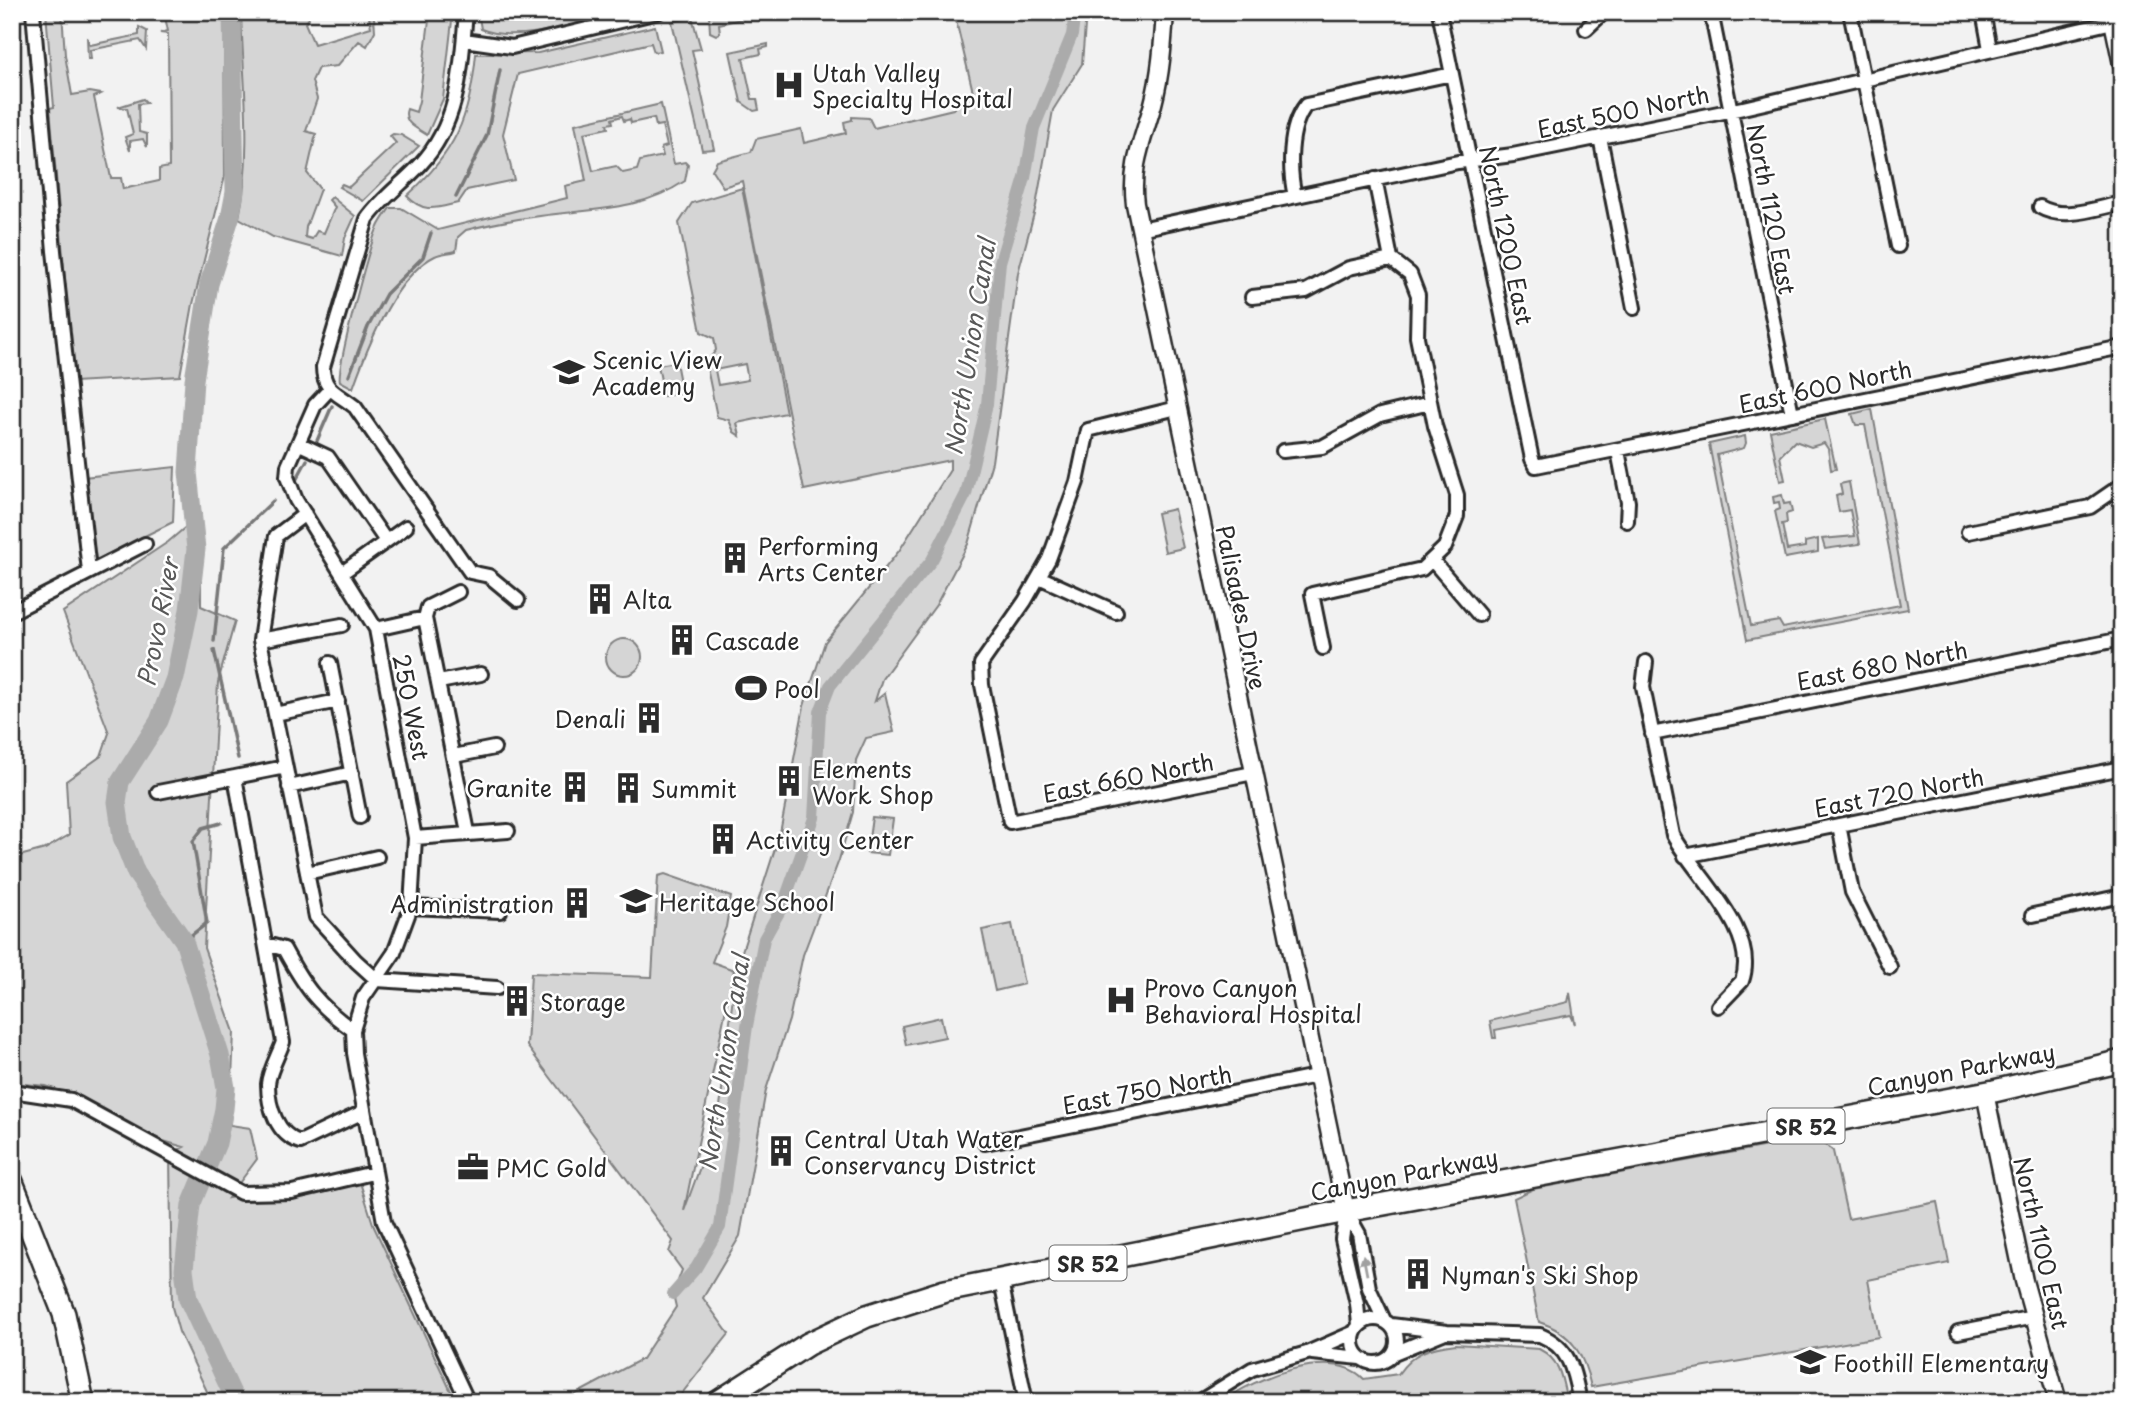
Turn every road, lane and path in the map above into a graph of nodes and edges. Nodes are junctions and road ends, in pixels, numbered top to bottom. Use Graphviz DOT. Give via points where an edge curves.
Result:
graph roads {
  1 [pos="33,12"];
  2 [pos="466,12"];
  3 [pos="658,12"];
  4 [pos="1166,12"];
  5 [pos="1439,12"];
  6 [pos="1604,12"];
  7 [pos="1711,12"];
  8 [pos="1850,12"];
  9 [pos="1983,12"];
  10 [pos="2112,17"];
  11 [pos="1586,29"];
  12 [pos="464,40"];
  13 [pos="1990,49"];
  14 [pos="2122,64"];
  15 [pos="1452,74"];
  16 [pos="1864,78"];
  17 [pos="1731,110"];
  18 [pos="1600,137"];
  19 [pos="1471,161"];
  20 [pos="1376,179"];
  21 [pos="1295,196"];
  22 [pos="2122,203"];
  23 [pos="2040,207"];
  24 [pos="1140,229"];
  25 [pos="1898,246"];
  26 [pos="1391,259"];
  27 [pos="1252,297"];
  28 [pos="1634,308"];
  29 [pos="2122,347"];
  30 [pos="326,385"];
  31 [pos="1430,403"];
  32 [pos="1177,408"];
  33 [pos="1793,414"];
  34 [pos="300,444"];
  35 [pos="1283,451"];
  36 [pos="1618,451"];
  37 [pos="1536,466"];
  38 [pos="2122,485"];
  39 [pos="305,514"];
  40 [pos="1627,521"];
  41 [pos="406,527"];
  42 [pos="1968,532"];
  43 [pos="386,541"];
  44 [pos="145,544"];
  45 [pos="1432,560"];
  46 [pos="89,571"];
  47 [pos="342,573"];
  48 [pos="1039,577"];
  49 [pos="458,592"];
  50 [pos="518,600"];
  51 [pos="12,612"];
  52 [pos="1116,612"];
  53 [pos="1479,615"];
  54 [pos="425,618"];
  55 [pos="342,625"];
  56 [pos="376,629"];
  57 [pos="2122,639"];
  58 [pos="261,640"];
  59 [pos="1324,648"];
  60 [pos="1646,662"];
  61 [pos="330,663"];
  62 [pos="481,674"];
  63 [pos="439,682"];
  64 [pos="338,701"];
  65 [pos="275,714"];
  66 [pos="1651,734"];
  67 [pos="495,748"];
  68 [pos="454,756"];
  69 [pos="285,766"];
  70 [pos="2122,768"];
  71 [pos="352,773"];
  72 [pos="1253,773"];
  73 [pos="235,777"];
  74 [pos="289,787"];
  75 [pos="158,792"];
  76 [pos="360,817"];
  77 [pos="1839,825"];
  78 [pos="508,831"];
  79 [pos="468,832"];
  80 [pos="415,838"];
  81 [pos="1685,856"];
  82 [pos="377,857"];
  83 [pos="307,873"];
  84 [pos="2122,896"];
  85 [pos="411,906"];
  86 [pos="500,911"];
  87 [pos="2033,915"];
  88 [pos="266,944"];
  89 [pos="1890,967"];
  90 [pos="377,980"];
  91 [pos="497,988"];
  92 [pos="1718,1006"];
  93 [pos="353,1030"];
  94 [pos="2122,1061"];
  95 [pos="1316,1076"];
  96 [pos="12,1091"];
  97 [pos="1985,1093"];
  98 [pos="363,1112"];
  99 [pos="985,1143"];
  100 [pos="373,1172"];
  101 [pos="12,1182"];
  102 [pos="1346,1211"];
  103 [pos="1001,1281"];
  104 [pos="2034,1317"];
  105 [pos="1388,1323"];
  106 [pos="1357,1329"];
  107 [pos="1447,1332"];
  108 [pos="1958,1332"];
  109 [pos="1307,1353"];
  110 [pos="1394,1353"];
  111 [pos="1360,1358"];
  112 [pos="82,1392"];
  113 [pos="89,1402"];
  114 [pos="468,1402"];
  115 [pos="719,1402"];
  116 [pos="1026,1402"];
  117 [pos="1199,1402"];
  118 [pos="1580,1402"];
  119 [pos="2058,1402"];
  1 -- 46 [label="street"];
  2 -- 12 [label="street"];
  3 -- 12 [label="street" via="513,47"];
  4 -- 24 [label="street, Palisades Drive" via="1153,104 1133,168"];
  5 -- 15 [label="street, North 1200 East"];
  6 -- 11 [label="street"];
  7 -- 17 [label="street, North 1120 East"];
  8 -- 16 [label="street"];
  9 -- 13 [label="street"];
  10 -- 13 [label="street, East 500 North"];
  10 -- 14 [label="street"];
  12 -- 30 [label="street" via="456,99 438,143 367,219 323,367"];
  13 -- 16 [label="street, East 500 North"];
  15 -- 19 [label="street, North 1200 East"];
  15 -- 21 [label="street" via="1306,105 1300,113 1289,164"];
  16 -- 17 [label="street, East 500 North"];
  16 -- 25 [label="street"];
  17 -- 18 [label="street, East 500 North"];
  17 -- 33 [label="street, North 1120 East"];
  18 -- 19 [label="street, East 500 North"];
  18 -- 28 [label="street"];
  19 -- 20 [label="street, East 500 North"];
  19 -- 37 [label="street, North 1200 East"];
  20 -- 21 [label="street, East 500 North"];
  20 -- 26 [label="street"];
  21 -- 24 [label="street, East 500 North"];
  22 -- 23 [label="street" via="2065,214"];
  24 -- 32 [label="street, Palisades Drive"];
  26 -- 27 [label="street" via="1349,268 1306,291"];
  26 -- 31 [label="street" via="1410,274 1415,285 1417,337"];
  29 -- 33 [label="street, East 600 North"];
  30 -- 34 [label="street, 250 West"];
  30 -- 50 [label="street" via="355,407 470,572 489,576"];
  31 -- 35 [label="street" via="1380,415 1322,447"];
  31 -- 45 [label="street" via="1458,503 1449,539"];
  32 -- 48 [label="street" via="1092,427 1069,505"];
  32 -- 72 [label="street, Palisades Drive"];
  33 -- 36 [label="street, East 600 North"];
  34 -- 39 [label="street, 250 West" via="287,477"];
  34 -- 43 [label="street" via="328,457"];
  36 -- 37 [label="street, East 600 North"];
  36 -- 40 [label="street"];
  38 -- 42 [label="street" via="2090,507"];
  39 -- 47 [label="street, 250 West"];
  39 -- 58 [label="street" via="276,536"];
  41 -- 43 [label="street"];
  43 -- 47 [label="street"];
  44 -- 46 [label="street"];
  45 -- 53 [label="street"];
  45 -- 59 [label="street" via="1413,573 1312,594"];
  46 -- 51 [label="street"];
  47 -- 56 [label="street, 250 West"];
  48 -- 52 [label="street"];
  48 -- 72 [label="street, East 660 North" via="981,664 1010,822"];
  49 -- 54 [label="street" via="428,607"];
  54 -- 56 [label="street"];
  54 -- 63 [label="street"];
  55 -- 58 [label="street"];
  56 -- 80 [label="street, 250 West"];
  57 -- 66 [label="street, East 680 North"];
  58 -- 65 [label="street"];
  60 -- 66 [label="street" via="1643,687"];
  61 -- 64 [label="street"];
  62 -- 63 [label="street"];
  63 -- 68 [label="street"];
  64 -- 65 [label="street"];
  64 -- 71 [label="street"];
  65 -- 69 [label="street"];
  66 -- 81 [label="street" via="1668,821"];
  67 -- 68 [label="street"];
  68 -- 79 [label="street"];
  69 -- 73 [label="street"];
  69 -- 74 [label="street"];
  70 -- 77 [label="street, East 720 North"];
  71 -- 74 [label="street"];
  71 -- 76 [label="street"];
  72 -- 95 [label="street, Palisades Drive"];
  73 -- 75 [label="street"];
  73 -- 88 [label="street"];
  74 -- 83 [label="street"];
  77 -- 81 [label="street, East 720 North"];
  77 -- 89 [label="street" via="1852,892"];
  78 -- 79 [label="street"];
  79 -- 80 [label="street"];
  80 -- 85 [label="street, 250 West"];
  81 -- 92 [label="street" via="1727,911 1745,964 1742,981"];
  82 -- 83 [label="street"];
  83 -- 90 [label="street" via="316,917"];
  84 -- 87 [label="street"];
  85 -- 86 [label="street"];
  85 -- 90 [label="street, 250 West" via="394,953"];
  88 -- 93 [label="street" via="284,949 324,1010"];
  88 -- 98 [label="street" via="283,1042 268,1083 276,1122 289,1139 300,1142"];
  90 -- 91 [label="street"];
  90 -- 93 [label="street, 250 West" via="363,998"];
  93 -- 98 [label="street, 250 West"];
  94 -- 97 [label="highway, Canyon Parkway / SR 52"];
  95 -- 99 [label="street, East 750 North"];
  95 -- 102 [label="street, Palisades Drive"];
  96 -- 100 [label="street" via="71,1100 229,1188 250,1195 292,1192"];
  97 -- 102 [label="highway, Canyon Parkway / SR 52"];
  97 -- 104 [label="street, North 1100 East"];
  98 -- 100 [label="street, 250 West"];
  100 -- 114 [label="street, 250 West" via="384,1222"];
  101 -- 112 [label="highway" via="64,1314"];
  102 -- 103 [label="highway, Canyon Parkway / SR 52"];
  105 -- 102 [label="street, Palisades Drive, one-way" via="1369,1288 1359,1234"];
  102 -- 106 [label="street, Palisades Drive" via="1342,1239 1357,1304"];
  103 -- 115 [label="highway, Canyon Parkway / SR 52" via="945,1291 867,1316 790,1354"];
  103 -- 116 [label="street"];
  104 -- 108 [label="street"];
  104 -- 119 [label="street, North 1100 East"];
  105 -- 106 [label="street" via="1371,1319"];
  105 -- 107 [label="street"];
  105 -- 110 [label="street" via="1398,1339"];
  106 -- 109 [label="street"];
  106 -- 111 [label="street" via="1353,1346"];
  107 -- 110 [label="street"];
  107 -- 118 [label="street" via="1540,1335 1561,1347 1574,1371"];
  109 -- 111 [label="street"];
  109 -- 117 [label="street" via="1252,1369"];
  110 -- 111 [label="street" via="1374,1363"];
  112 -- 113 [label="highway"];
}
